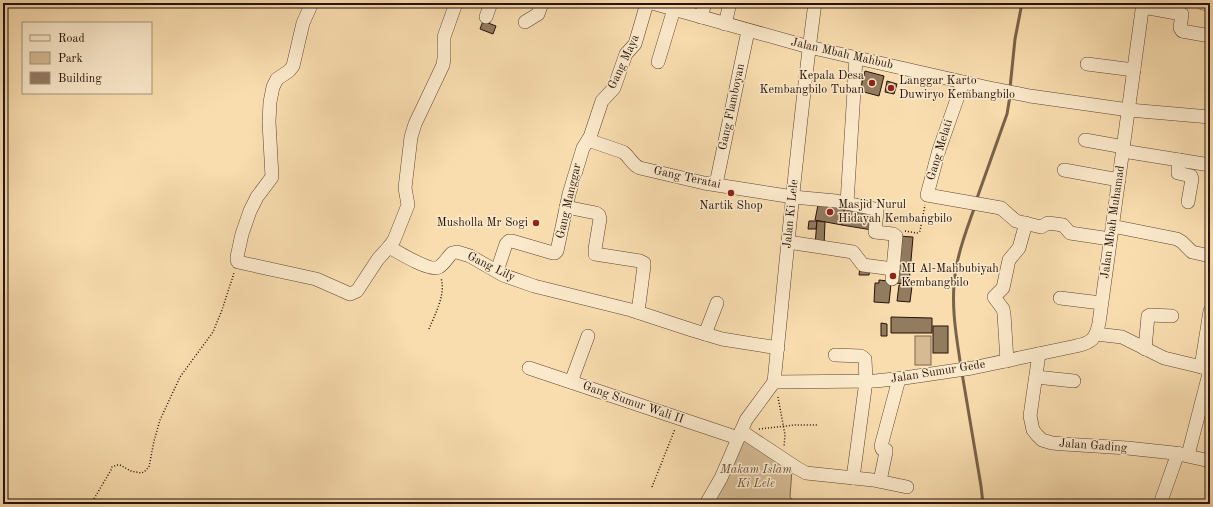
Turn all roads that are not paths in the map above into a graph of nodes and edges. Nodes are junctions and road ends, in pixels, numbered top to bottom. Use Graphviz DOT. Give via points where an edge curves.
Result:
graph roads {
  1 [pos="312,3"];
  2 [pos="456,3"];
  3 [pos="491,3"];
  4 [pos="542,3"];
  5 [pos="647,3"];
  6 [pos="652,3"];
  7 [pos="704,3"];
  8 [pos="730,3"];
  9 [pos="815,3"];
  10 [pos="1202,3"];
  11 [pos="1210,4"];
  12 [pos="1143,5"];
  13 [pos="1184,8"];
  14 [pos="674,9"];
  15 [pos="486,17"];
  16 [pos="701,17"];
  17 [pos="525,22"];
  18 [pos="725,24"];
  19 [pos="748,31"];
  20 [pos="1210,36"];
  21 [pos="809,47"];
  22 [pos="856,58"];
  23 [pos="658,62"];
  24 [pos="1087,64"];
  25 [pos="1134,70"];
  26 [pos="963,82"];
  27 [pos="1129,110"];
  28 [pos="1210,117"];
  29 [pos="588,140"];
  30 [pos="1085,140"];
  31 [pos="1123,149"];
  32 [pos="1179,160"];
  33 [pos="1210,165"];
  34 [pos="1064,170"];
  35 [pos="1119,180"];
  36 [pos="716,184"];
  37 [pos="793,197"];
  38 [pos="1188,202"];
  39 [pos="847,203"];
  40 [pos="566,207"];
  41 [pos="1026,224"];
  42 [pos="1112,226"];
  43 [pos="1110,239"];
  44 [pos="788,242"];
  45 [pos="389,247"];
  46 [pos="1210,256"];
  47 [pos="497,272"];
  48 [pos="1060,298"];
  49 [pos="717,302"];
  50 [pos="1101,303"];
  51 [pos="1210,310"];
  52 [pos="638,312"];
  53 [pos="1172,316"];
  54 [pos="705,334"];
  55 [pos="1096,334"];
  56 [pos="588,336"];
  57 [pos="778,348"];
  58 [pos="1145,349"];
  59 [pos="1040,354"];
  60 [pos="835,355"];
  61 [pos="1007,361"];
  62 [pos="529,368"];
  63 [pos="1207,369"];
  64 [pos="1036,377"];
  65 [pos="898,378"];
  66 [pos="866,381"];
  67 [pos="1074,381"];
  68 [pos="571,382"];
  69 [pos="774,382"];
  70 [pos="740,434"];
  71 [pos="1183,454"];
  72 [pos="1210,461"];
  73 [pos="853,478"];
  74 [pos="880,481"];
  75 [pos="907,487"];
  76 [pos="706,504"];
  77 [pos="1160,504"];
  1 -- 45 [label="street" via="303,23 292,66 277,79 273,87 269,122 272,177 248,215 237,261 316,278 353,294"];
  2 -- 45 [label="street" via="444,37 443,65 410,137 405,188 408,205"];
  3 -- 15 [label="street"];
  4 -- 17 [label="street" via="538,14"];
  5 -- 29 [label="street, Gang Maya" via="634,45 626,54 613,89 602,101"];
  6 -- 14 [label="street, Jalan Mbah Mahbub"];
  7 -- 16 [label="street"];
  8 -- 18 [label="street"];
  9 -- 21 [label="street, Jalan Ki Lele"];
  10 -- 11 [label="street"];
  12 -- 13 [label="street"];
  12 -- 25 [label="street, Jalan Mbah Muhamad"];
  13 -- 20 [label="street" via="1180,28 1182,31"];
  14 -- 16 [label="street, Jalan Mbah Mahbub"];
  14 -- 23 [label="street"];
  16 -- 18 [label="street, Jalan Mbah Mahbub"];
  18 -- 19 [label="street, Jalan Mbah Mahbub"];
  19 -- 21 [label="street, Jalan Mbah Mahbub"];
  19 -- 36 [label="street, Gang Flamboyan"];
  21 -- 22 [label="street, Jalan Mbah Mahbub"];
  21 -- 37 [label="street, Jalan Ki Lele"];
  22 -- 26 [label="street, Jalan Mbah Mahbub"];
  22 -- 39 [label="street"];
  24 -- 25 [label="street"];
  25 -- 27 [label="street, Jalan Mbah Muhamad"];
  26 -- 27 [label="street, Jalan Mbah Mahbub" via="1010,92"];
  26 -- 41 [label="street, Gang Melati" via="938,150 927,195 1001,208 1014,220"];
  27 -- 28 [label="street, Jalan Mbah Mahbub"];
  27 -- 31 [label="street, Jalan Mbah Muhamad"];
  29 -- 36 [label="street, Gang Teratai" via="621,151 640,168"];
  29 -- 40 [label="street, Gang Manggar" via="583,147"];
  30 -- 31 [label="street"];
  31 -- 32 [label="street"];
  31 -- 35 [label="street, Jalan Mbah Muhamad"];
  32 -- 33 [label="street"];
  32 -- 38 [label="street" via="1178,173 1191,176 1192,179"];
  34 -- 35 [label="street"];
  35 -- 42 [label="street, Jalan Mbah Muhamad"];
  36 -- 37 [label="street, Gang Teratai"];
  37 -- 39 [label="street, Gang Teratai"];
  37 -- 44 [label="street, Jalan Ki Lele"];
  39 -- 44 [label="street, Gang Teratai" via="876,210 875,232 896,236 893,274 863,266 851,252"];
  40 -- 47 [label="street, Gang Manggar" via="556,252 509,241"];
  40 -- 52 [label="street" via="600,216 595,254 644,263"];
  41 -- 43 [label="street" via="1041,227 1048,223 1062,225 1070,233"];
  41 -- 61 [label="street" via="1019,248 1009,260 1003,288 994,296 1003,309"];
  42 -- 43 [label="street, Jalan Mbah Muhamad"];
  42 -- 46 [label="street" via="1177,239 1192,252"];
  43 -- 50 [label="street, Jalan Mbah Muhamad"];
  44 -- 57 [label="street, Jalan Ki Lele"];
  45 -- 47 [label="street, Gang Lily" via="432,268 438,268 450,255 457,252 476,258"];
  47 -- 52 [label="street, Gang Lily" via="534,286"];
  48 -- 50 [label="street"];
  49 -- 54 [label="street"];
  50 -- 55 [label="street, Jalan Mbah Muhamad"];
  51 -- 63 [label="street"];
  52 -- 54 [label="street, Gang Lily"];
  53 -- 58 [label="street" via="1148,316"];
  54 -- 57 [label="street, Gang Lily"];
  55 -- 58 [label="street" via="1122,337"];
  55 -- 59 [label="street, Jalan Sumur Gede" via="1083,344"];
  56 -- 68 [label="street"];
  57 -- 69 [label="street, Jalan Ki Lele"];
  58 -- 63 [label="street" via="1164,358"];
  59 -- 61 [label="street, Jalan Sumur Gede"];
  59 -- 64 [label="street, Jalan Gading"];
  60 -- 66 [label="street" via="864,357"];
  61 -- 65 [label="street, Jalan Sumur Gede"];
  62 -- 68 [label="street, Gang Sumur Wali II"];
  63 -- 71 [label="street"];
  64 -- 67 [label="street"];
  64 -- 71 [label="street, Jalan Gading" via="1030,416 1033,430 1042,440"];
  65 -- 66 [label="street, Jalan Sumur Gede"];
  65 -- 74 [label="street" via="881,447 886,452"];
  66 -- 69 [label="street, Jalan Sumur Gede"];
  66 -- 73 [label="street"];
  68 -- 70 [label="street, Gang Sumur Wali II" via="680,419"];
  69 -- 70 [label="street" via="746,420"];
  70 -- 73 [label="street, Gang Sumur Wali II" via="808,474"];
  70 -- 76 [label="street" via="722,478"];
  71 -- 72 [label="street, Jalan Gading"];
  71 -- 77 [label="street"];
  73 -- 74 [label="street, Gang Sumur Wali II"];
  74 -- 75 [label="street, Gang Sumur Wali II"];
}
